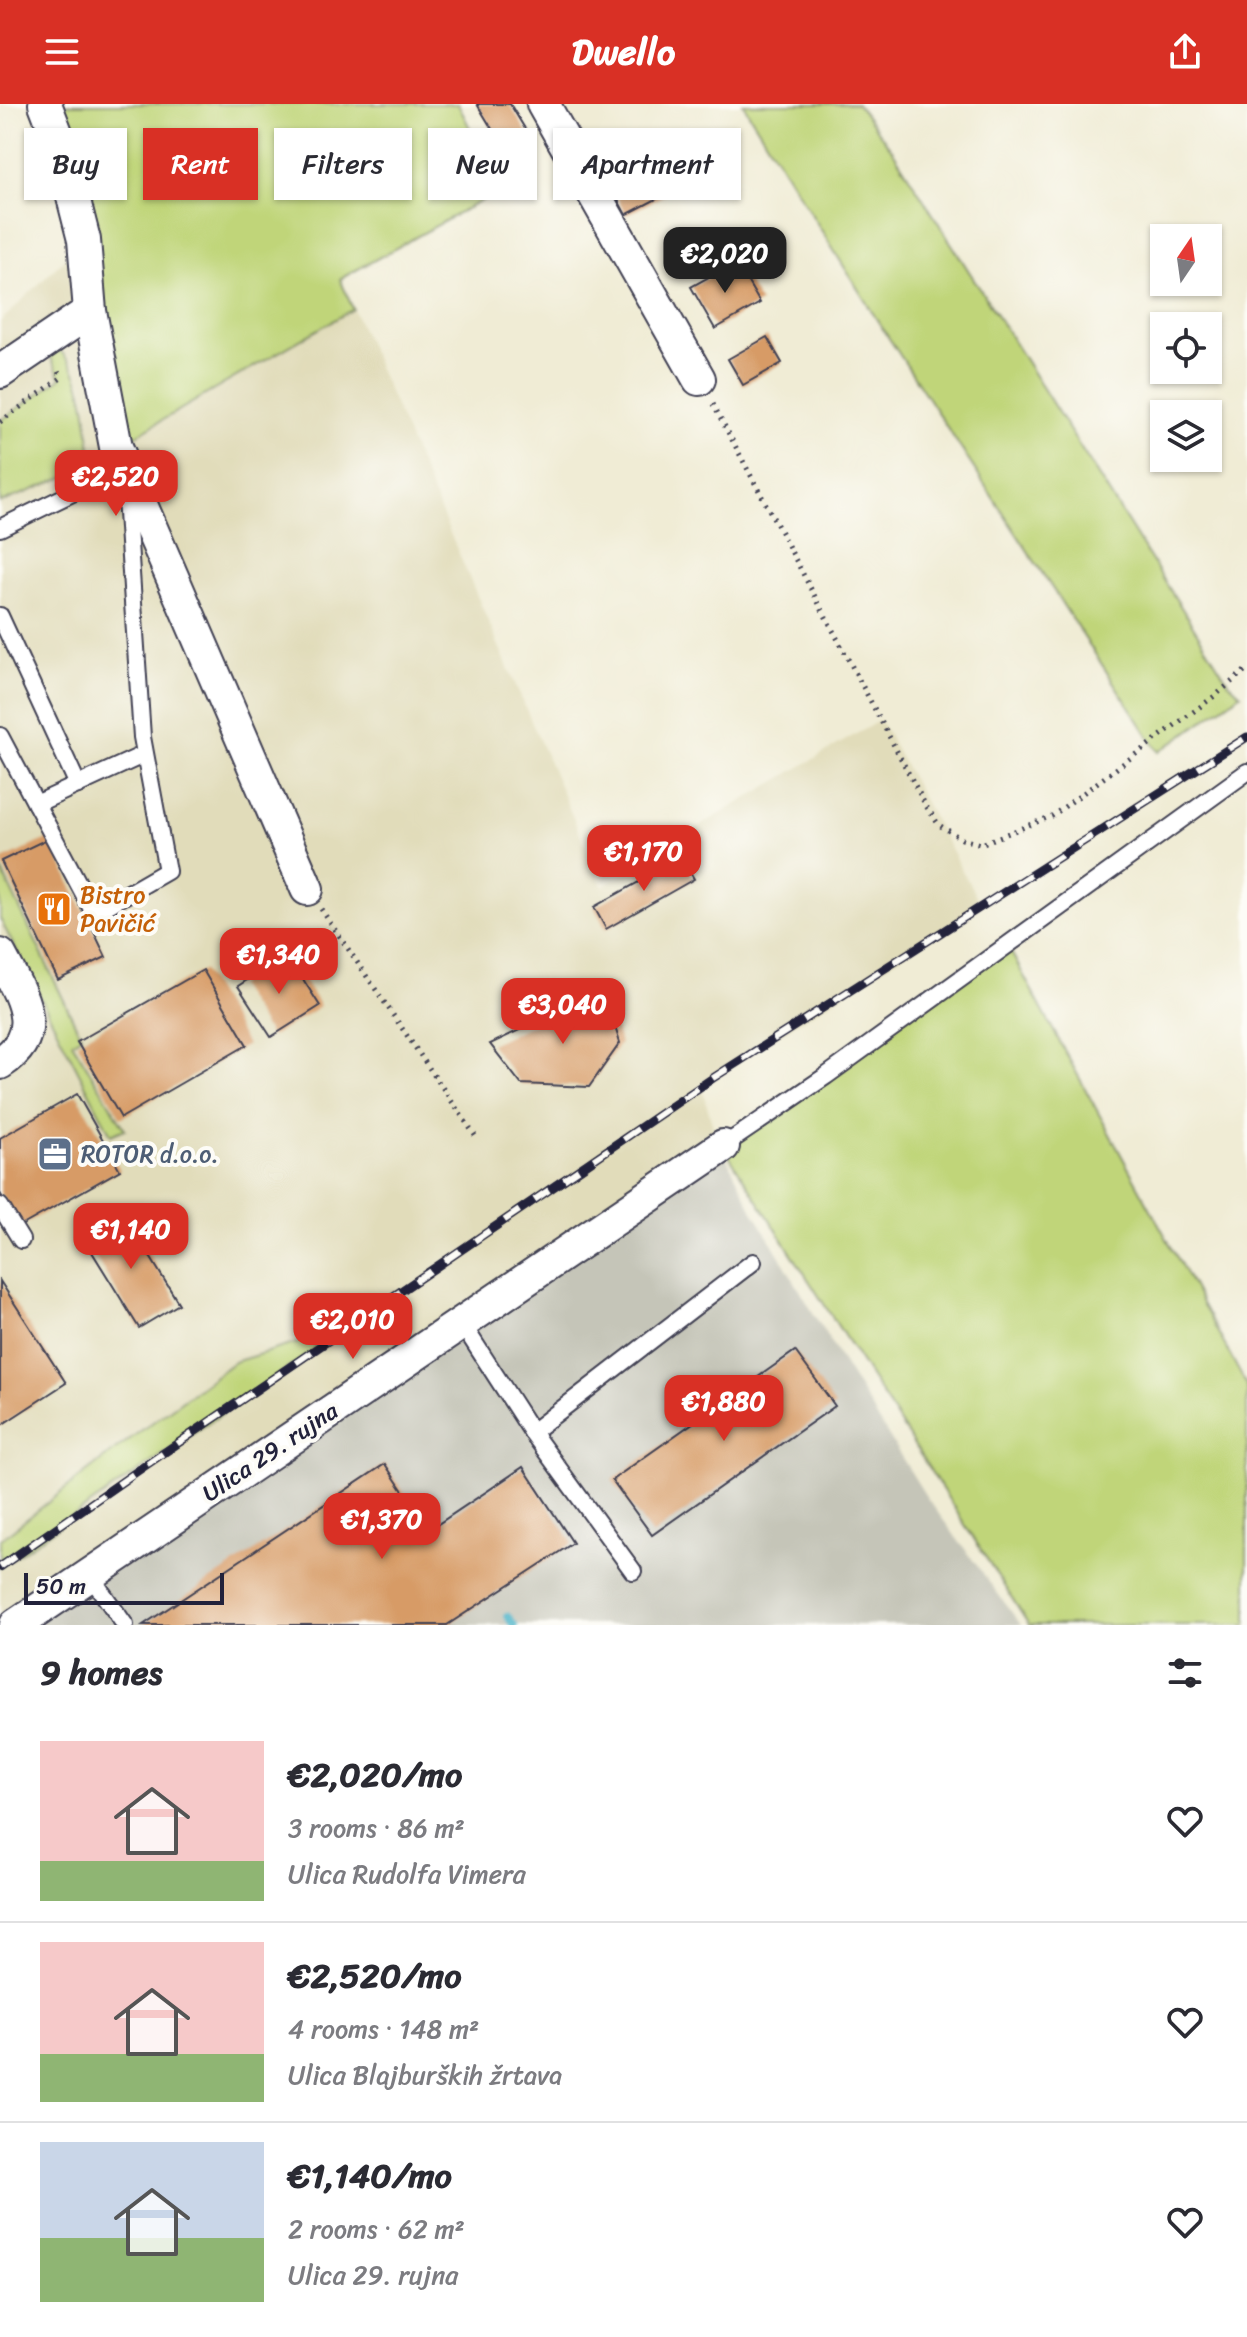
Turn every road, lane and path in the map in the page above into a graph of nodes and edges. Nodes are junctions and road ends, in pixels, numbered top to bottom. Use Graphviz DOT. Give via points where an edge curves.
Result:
graph roads {
  1 [pos="45,104"];
  2 [pos="543,104"];
  3 [pos="90,311"];
  4 [pos="42,343"];
  5 [pos="0,372"];
  6 [pos="699,379"];
  7 [pos="0,422"];
  8 [pos="124,468"];
  9 [pos="0,528"];
  10 [pos="0,616"];
  11 [pos="1247,669"];
  12 [pos="0,736"];
  13 [pos="145,754"];
  14 [pos="1247,772"];
  15 [pos="78,785"];
  16 [pos="36,804"];
  17 [pos="307,889"];
  18 [pos="0,955"];
  19 [pos="0,1063"];
  20 [pos="476,1137"];
  21 [pos="723,1146"];
  22 [pos="0,1206"];
  23 [pos="21,1240"];
  24 [pos="753,1262"];
  25 [pos="461,1322"];
  26 [pos="532,1432"];
  27 [pos="633,1571"];
  28 [pos="89,1574"];
  29 [pos="16,1625"];
  30 [pos="125,1625"];
  1 -- 3 [label="street" via="82,229"];
  2 -- 6 [label="street"];
  3 -- 4 [label="street"];
  3 -- 8 [label="street"];
  4 -- 5 [label="street"];
  4 -- 7 [label="path" via="61,378"];
  6 -- 11 [label="path" via="926,806 939,825 962,839 981,844 1052,816"];
  8 -- 9 [label="lane"];
  8 -- 13 [label="lane"];
  8 -- 17 [label="street"];
  10 -- 15 [label="lane"];
  12 -- 16 [label="lane"];
  13 -- 15 [label="lane"];
  13 -- 16 [label="lane" via="167,871 94,913"];
  14 -- 21 [label="lane"];
  15 -- 16 [label="lane"];
  17 -- 20 [label="path"];
  18 -- 19 [label="street" via="25,1004 27,1032"];
  21 -- 25 [label="street, Ulica 29. rujna"];
  22 -- 23 [label="lane"];
  24 -- 26 [label="lane"];
  25 -- 26 [label="lane"];
  25 -- 28 [label="street, Ulica 29. rujna"];
  26 -- 27 [label="lane"];
  28 -- 29 [label="street, Ulica 29. rujna"];
  28 -- 30 [label="lane"];
}
